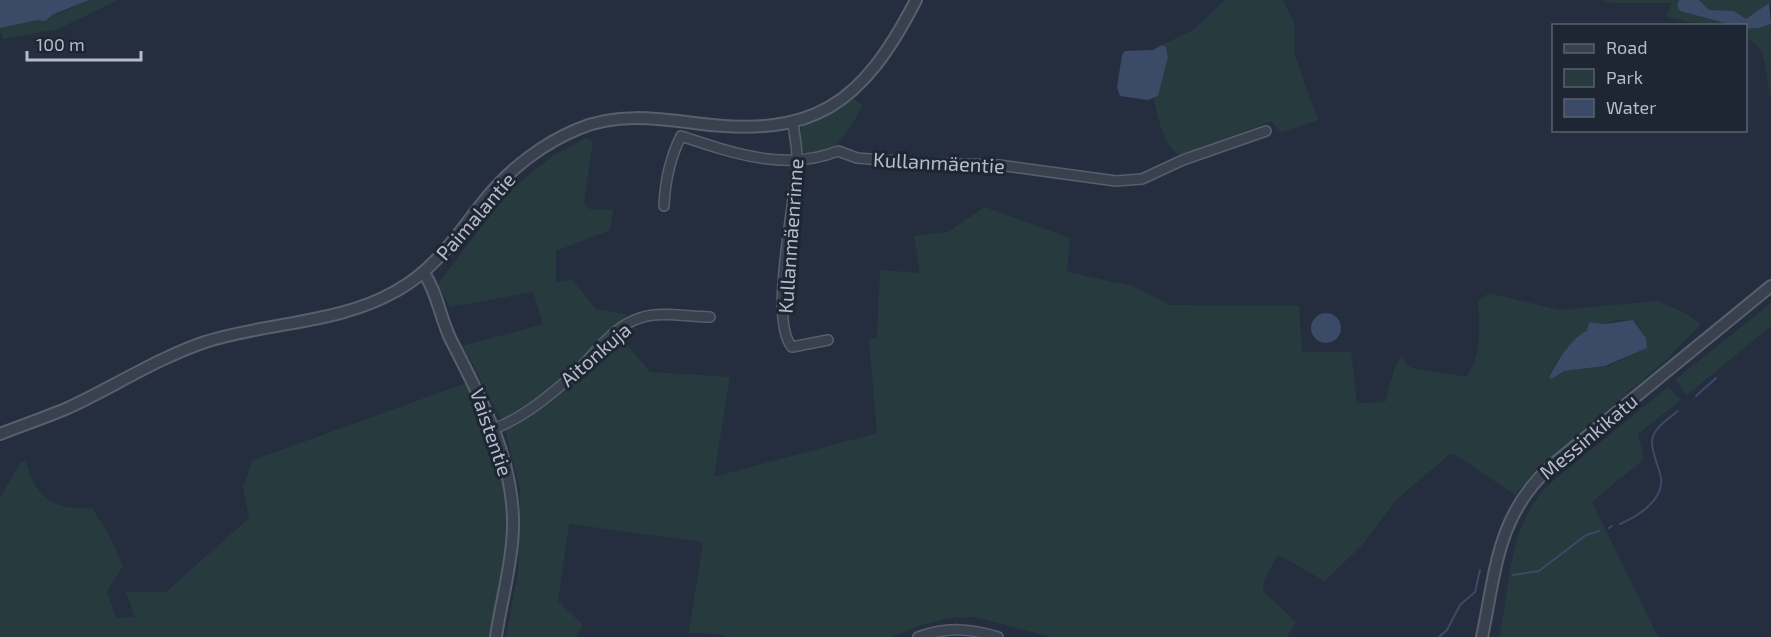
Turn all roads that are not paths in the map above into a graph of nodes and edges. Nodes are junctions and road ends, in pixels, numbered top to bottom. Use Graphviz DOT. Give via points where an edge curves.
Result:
graph roads {
  1 [pos="916,0"];
  2 [pos="793,121"];
  3 [pos="1266,131"];
  4 [pos="798,162"];
  5 [pos="664,206"];
  6 [pos="424,273"];
  7 [pos="1771,286"];
  8 [pos="710,317"];
  9 [pos="828,340"];
  10 [pos="493,429"];
  11 [pos="0,434"];
  12 [pos="496,637"];
  13 [pos="918,637"];
  14 [pos="998,637"];
  15 [pos="1482,637"];
  1 -- 2 [label="street, Paimalantie" via="896,38 870,73 827,109"];
  2 -- 4 [label="street, Kullanmäenrinne"];
  2 -- 6 [label="street, Paimalantie" via="752,128 631,118 578,128 507,175"];
  3 -- 4 [label="street, Kullanmäentie" via="1142,179 1116,182 999,165 857,158 838,151"];
  4 -- 5 [label="street, Kullanmäentie" via="734,153 681,136 673,150"];
  4 -- 9 [label="street, Kullanmäenrinne" via="782,292 784,331 792,347"];
  6 -- 10 [label="street, Vaistentie"];
  6 -- 11 [label="street, Paimalantie" via="388,296 353,309 202,344"];
  7 -- 15 [label="street, Messinkikatu" via="1530,486 1502,538"];
  8 -- 10 [label="street, Aitonkuja" via="648,316 632,322 601,344 572,375 512,423"];
  10 -- 12 [label="street, Vaistentie" via="506,466 513,528"];
  13 -- 14 [label="street" via="964,629"];
}
